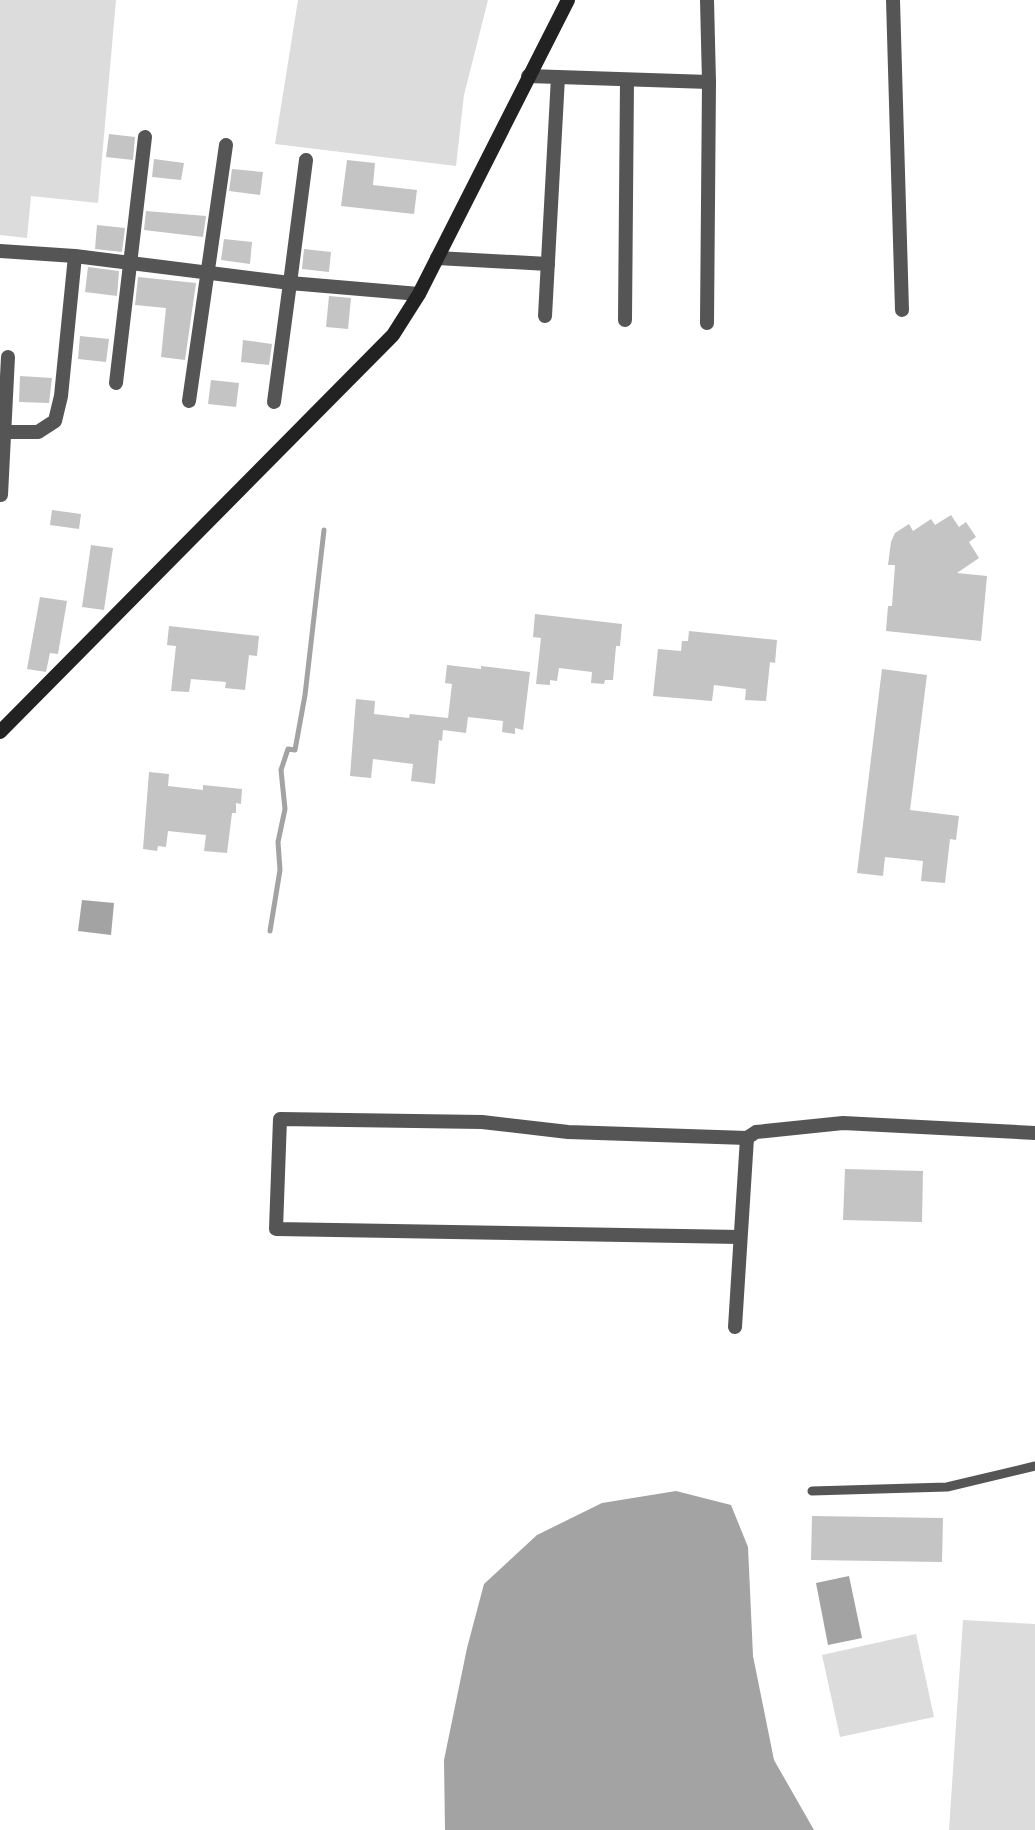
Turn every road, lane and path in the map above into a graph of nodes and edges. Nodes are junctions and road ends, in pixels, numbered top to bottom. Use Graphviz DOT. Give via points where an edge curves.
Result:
graph roads {
  1 [pos="568,0"];
  2 [pos="707,0"];
  3 [pos="893,0"];
  4 [pos="528,76"];
  5 [pos="558,77"];
  6 [pos="627,81"];
  7 [pos="709,82"];
  8 [pos="145,137"];
  9 [pos="226,145"];
  10 [pos="306,160"];
  11 [pos="0,251"];
  12 [pos="75,256"];
  13 [pos="437,258"];
  14 [pos="130,263"];
  15 [pos="548,264"];
  16 [pos="208,273"];
  17 [pos="290,283"];
  18 [pos="419,294"];
  19 [pos="902,310"];
  20 [pos="545,316"];
  21 [pos="625,320"];
  22 [pos="707,323"];
  23 [pos="8,357"];
  24 [pos="116,383"];
  25 [pos="189,401"];
  26 [pos="274,402"];
  27 [pos="2,432"];
  28 [pos="1,495"];
  29 [pos="0,732"];
  30 [pos="1035,1133"];
  31 [pos="747,1138"];
  32 [pos="740,1237"];
  33 [pos="735,1327"];
  34 [pos="1035,1466"];
  35 [pos="812,1492"];
  1 -- 4 [label="main road"];
  2 -- 7 [label="street"];
  3 -- 19 [label="street"];
  4 -- 5 [label="street"];
  4 -- 13 [label="main road"];
  5 -- 6 [label="street"];
  5 -- 15 [label="street"];
  6 -- 7 [label="street"];
  6 -- 21 [label="street"];
  7 -- 22 [label="street"];
  8 -- 14 [label="street"];
  9 -- 16 [label="street"];
  10 -- 17 [label="street"];
  11 -- 12 [label="street"];
  12 -- 14 [label="street"];
  12 -- 27 [label="street" via="55,421 38,432"];
  13 -- 15 [label="street"];
  13 -- 18 [label="main road"];
  14 -- 16 [label="street"];
  14 -- 24 [label="street"];
  15 -- 20 [label="street"];
  16 -- 17 [label="street"];
  16 -- 25 [label="street"];
  17 -- 18 [label="street"];
  17 -- 26 [label="street"];
  18 -- 29 [label="main road" via="393,335"];
  23 -- 27 [label="street"];
  27 -- 28 [label="street"];
  30 -- 31 [label="street" via="844,1123 756,1132"];
  31 -- 32 [label="street"];
  31 -- 32 [label="street" via="568,1132 482,1122 280,1119 276,1229"];
  32 -- 33 [label="street"];
  34 -- 35 [label="lane" via="947,1487"];
}
